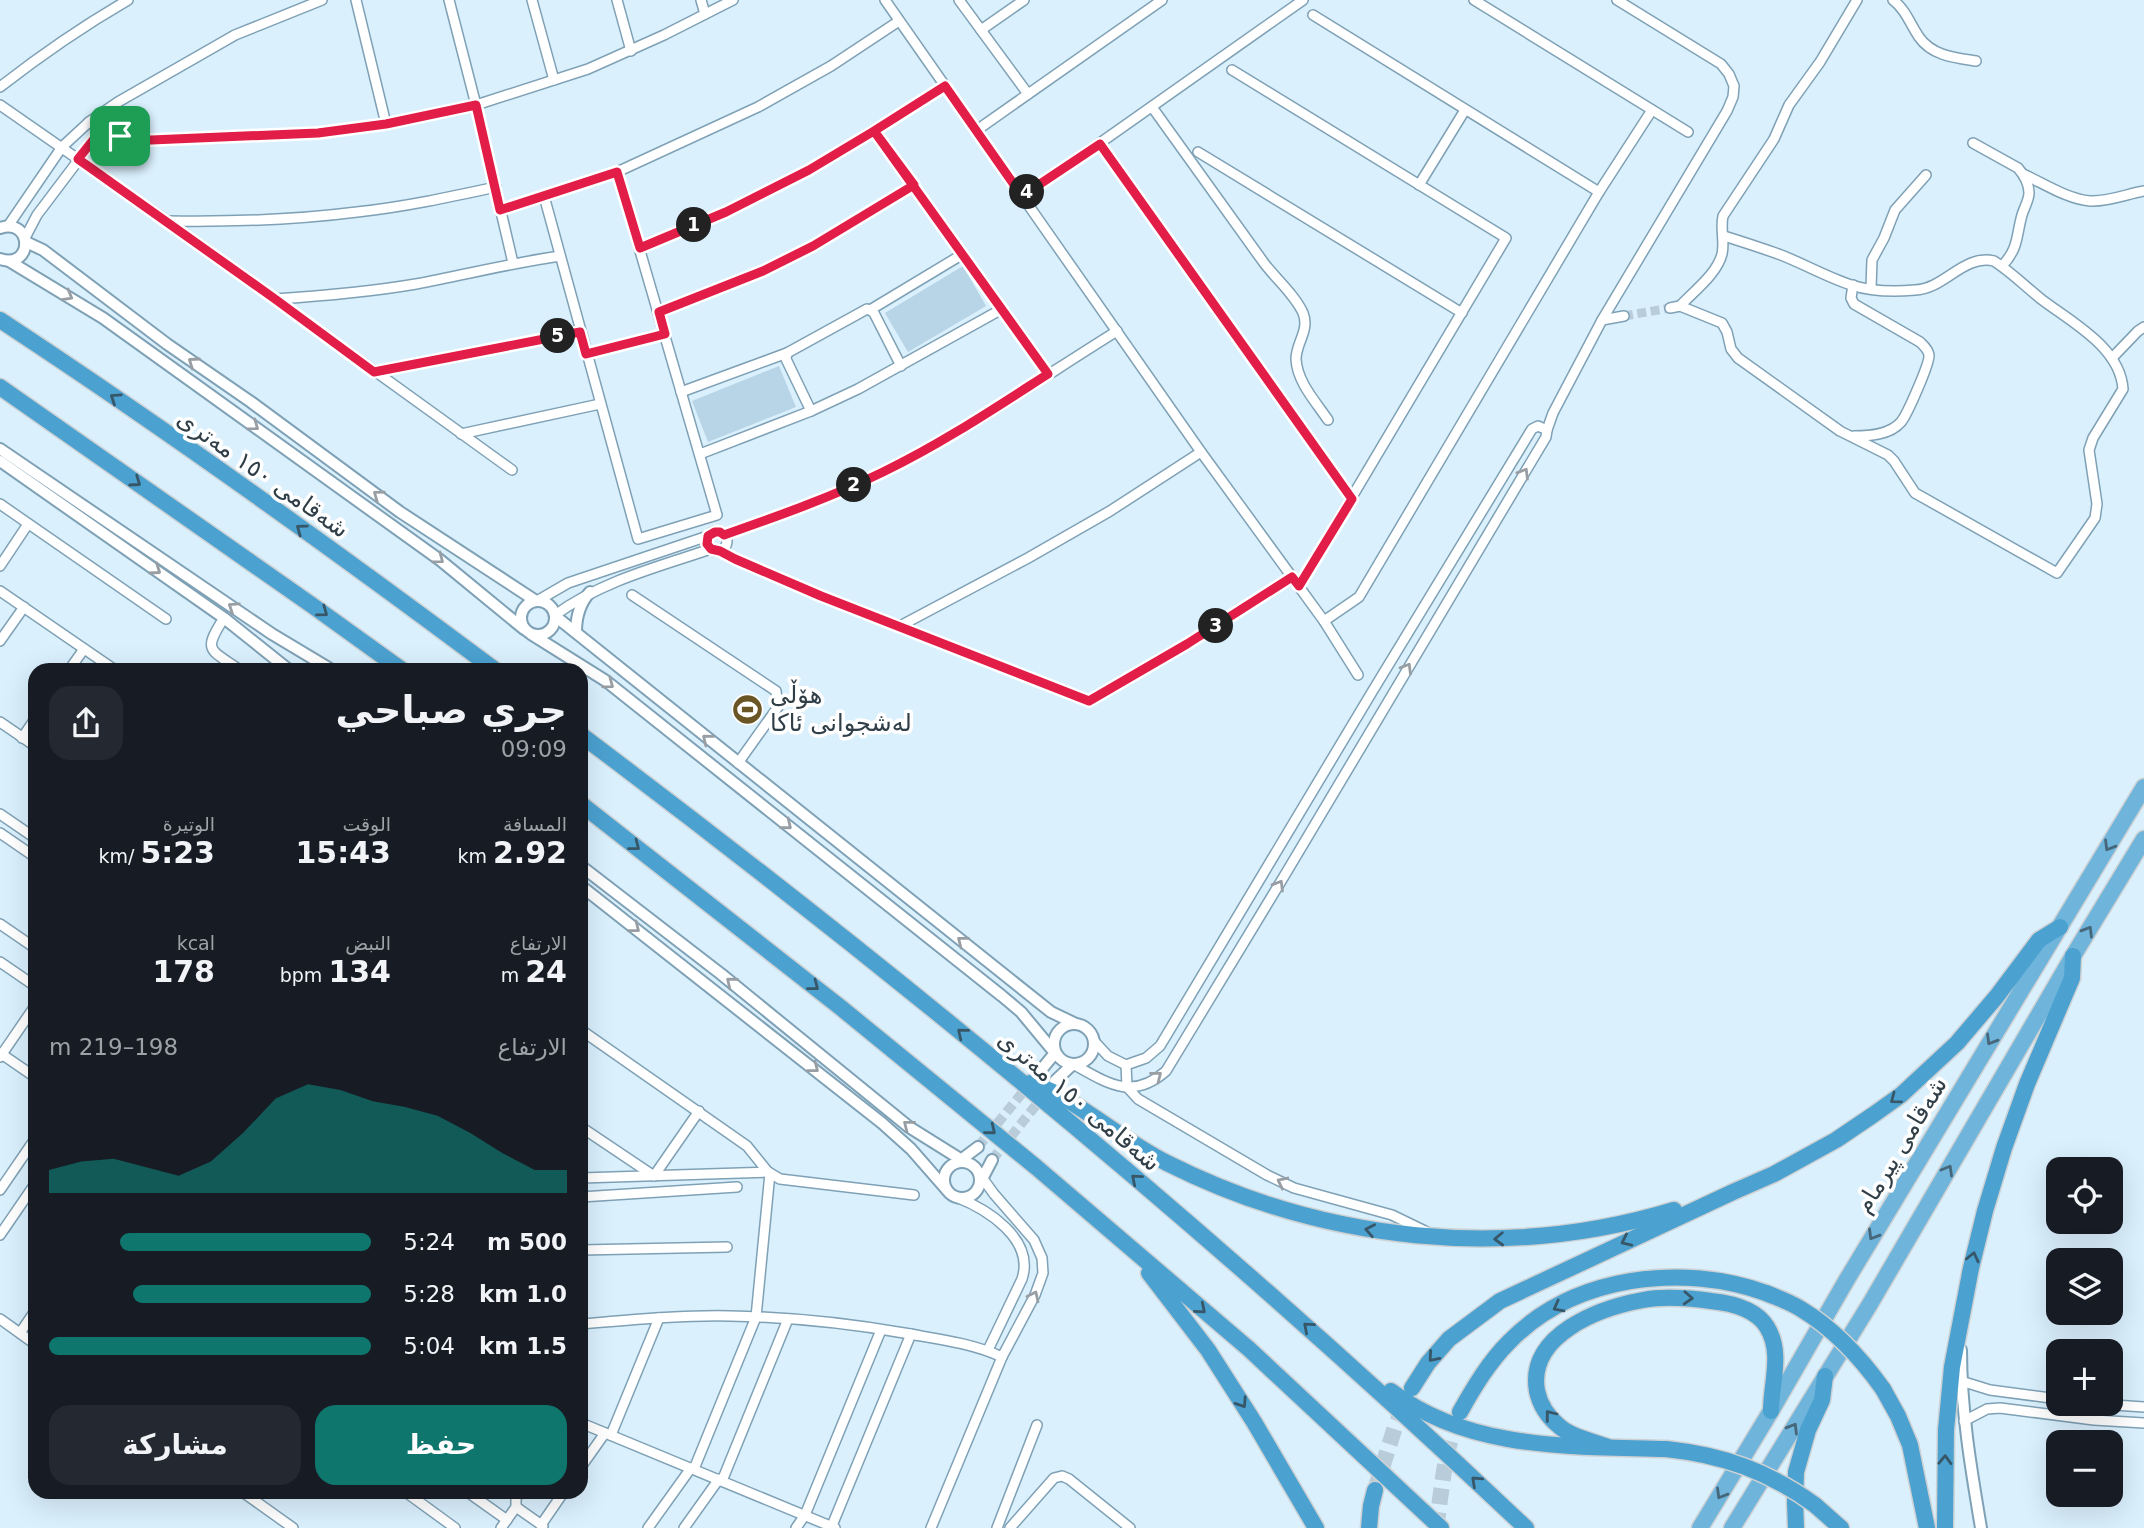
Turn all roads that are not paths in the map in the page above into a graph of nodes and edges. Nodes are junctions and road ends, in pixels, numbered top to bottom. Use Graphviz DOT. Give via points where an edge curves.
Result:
graph roads {
  1 [pos="128,0"];
  2 [pos="322,0"];
  3 [pos="356,0"];
  4 [pos="449,0"];
  5 [pos="532,0"];
  6 [pos="617,0"];
  7 [pos="701,0"];
  8 [pos="733,0"];
  9 [pos="886,0"];
  10 [pos="959,0"];
  11 [pos="1024,0"];
  12 [pos="1163,0"];
  13 [pos="1303,0"];
  14 [pos="1474,0"];
  15 [pos="1617,0"];
  16 [pos="1857,0"];
  17 [pos="1893,0"];
  18 [pos="705,14"];
  19 [pos="1313,15"];
  20 [pos="899,21"];
  21 [pos="981,30"];
  22 [pos="631,51"];
  23 [pos="1976,61"];
  24 [pos="1232,70"];
  25 [pos="554,79"];
  26 [pos="945,86"];
  27 [pos="0,87"];
  28 [pos="1028,94"];
  29 [pos="0,105"];
  30 [pos="476,105"];
  31 [pos="1152,107"];
  32 [pos="1465,110"];
  33 [pos="1651,110"];
  34 [pos="89,122"];
  35 [pos="386,124"];
  36 [pos="102,129"];
  37 [pos="976,130"];
  38 [pos="874,131"];
  39 [pos="1688,132"];
  40 [pos="1100,144"];
  41 [pos="1973,144"];
  42 [pos="62,147"];
  43 [pos="1198,152"];
  44 [pos="78,159"];
  45 [pos="617,172"];
  46 [pos="2023,174"];
  47 [pos="1926,175"];
  48 [pos="914,185"];
  49 [pos="1419,185"];
  50 [pos="496,187"];
  51 [pos="2144,191"];
  52 [pos="1599,192"];
  53 [pos="544,196"];
  54 [pos="1022,196"];
  55 [pos="500,210"];
  56 [pos="167,221"];
  57 [pos="3,226"];
  58 [pos="1724,236"];
  59 [pos="25,240"];
  60 [pos="640,248"];
  61 [pos="963,254"];
  62 [pos="560,256"];
  63 [pos="5,260"];
  64 [pos="513,263"];
  65 [pos="2003,266"];
  66 [pos="1853,285"];
  67 [pos="1871,288"];
  68 [pos="275,299"];
  69 [pos="1680,306"];
  70 [pos="1670,308"];
  71 [pos="1002,309"];
  72 [pos="870,310"];
  73 [pos="659,312"];
  74 [pos="1462,313"];
  75 [pos="1624,316"];
  76 [pos="0,320"];
  77 [pos="1602,320"];
  78 [pos="2144,327"];
  79 [pos="1116,331"];
  80 [pos="580,332"];
  81 [pos="665,334"];
  82 [pos="787,353"];
  83 [pos="586,354"];
  84 [pos="2112,358"];
  85 [pos="901,366"];
  86 [pos="374,372"];
  87 [pos="1048,374"];
  88 [pos="0,387"];
  89 [pos="681,392"];
  90 [pos="600,404"];
  91 [pos="811,411"];
  92 [pos="1328,420"];
  93 [pos="1547,430"];
  94 [pos="461,433"];
  95 [pos="1849,436"];
  96 [pos="0,449"];
  97 [pos="1200,452"];
  98 [pos="700,454"];
  99 [pos="0,461"];
  100 [pos="512,470"];
  101 [pos="1352,499"];
  102 [pos="0,505"];
  103 [pos="28,524"];
  104 [pos="1475,524"];
  105 [pos="1488,532"];
  106 [pos="724,535"];
  107 [pos="708,536"];
  108 [pos="716,550"];
  109 [pos="0,566"];
  110 [pos="1292,577"];
  111 [pos="1299,586"];
  112 [pos="0,591"];
  113 [pos="590,592"];
  114 [pos="632,595"];
  115 [pos="537,601"];
  116 [pos="24,607"];
  117 [pos="555,616"];
  118 [pos="224,618"];
  119 [pos="166,619"];
  120 [pos="1324,621"];
  121 [pos="900,626"];
  122 [pos="527,631"];
  123 [pos="576,632"];
  124 [pos="0,641"];
  125 [pos="84,649"];
  126 [pos="74,663"];
  127 [pos="105,663"];
  128 [pos="230,663"];
  129 [pos="280,663"];
  130 [pos="320,663"];
  131 [pos="392,663"];
  132 [pos="486,663"];
  133 [pos="578,663"];
  134 [pos="588,670"];
  135 [pos="1358,674"];
  136 [pos="1372,692"];
  137 [pos="1386,704"];
  138 [pos="0,722"];
  139 [pos="28,729"];
  140 [pos="22,738"];
  141 [pos="588,740"];
  142 [pos="28,742"];
  143 [pos="738,763"];
  144 [pos="2144,787"];
  145 [pos="588,809"];
  146 [pos="0,814"];
  147 [pos="0,833"];
  148 [pos="28,833"];
  149 [pos="2144,839"];
  150 [pos="28,852"];
  151 [pos="588,871"];
  152 [pos="588,891"];
  153 [pos="0,923"];
  154 [pos="2060,928"];
  155 [pos="28,943"];
  156 [pos="2073,956"];
  157 [pos="0,962"];
  158 [pos="28,981"];
  159 [pos="28,1016"];
  160 [pos="1076,1024"];
  161 [pos="588,1035"];
  162 [pos="1094,1041"];
  163 [pos="1055,1053"];
  164 [pos="1,1054"];
  165 [pos="1073,1065"];
  166 [pos="1126,1065"];
  167 [pos="1041,1070"];
  168 [pos="28,1072"];
  169 [pos="1019,1079"];
  170 [pos="1055,1081"];
  171 [pos="1127,1087"];
  172 [pos="699,1111"];
  173 [pos="588,1132"];
  174 [pos="978,1147"];
  175 [pos="28,1149"];
  176 [pos="992,1160"];
  177 [pos="961,1161"];
  178 [pos="769,1172"];
  179 [pos="654,1176"];
  180 [pos="588,1178"];
  181 [pos="980,1178"];
  182 [pos="737,1187"];
  183 [pos="946,1189"];
  184 [pos="0,1190"];
  185 [pos="1733,1192"];
  186 [pos="28,1194"];
  187 [pos="914,1195"];
  188 [pos="588,1197"];
  189 [pos="956,1197"];
  190 [pos="0,1235"];
  191 [pos="1437,1238"];
  192 [pos="727,1247"];
  193 [pos="1130,1249"];
  194 [pos="588,1250"];
  195 [pos="756,1317"];
  196 [pos="659,1318"];
  197 [pos="0,1319"];
  198 [pos="788,1319"];
  199 [pos="28,1321"];
  200 [pos="588,1323"];
  201 [pos="1961,1324"];
  202 [pos="881,1329"];
  203 [pos="20,1333"];
  204 [pos="911,1334"];
  205 [pos="28,1339"];
  206 [pos="988,1350"];
  207 [pos="1335,1351"];
  208 [pos="1002,1357"];
  209 [pos="1825,1376"];
  210 [pos="1961,1381"];
  211 [pos="1412,1388"];
  212 [pos="2046,1397"];
  213 [pos="2123,1406"];
  214 [pos="2144,1407"];
  215 [pos="1771,1410"];
  216 [pos="1460,1412"];
  217 [pos="1964,1421"];
  218 [pos="2144,1423"];
  219 [pos="1037,1425"];
  220 [pos="588,1426"];
  221 [pos="608,1434"];
  222 [pos="1608,1447"];
  223 [pos="588,1458"];
  224 [pos="692,1469"];
  225 [pos="720,1480"];
  226 [pos="1290,1487"];
  227 [pos="1375,1490"];
  228 [pos="252,1499"];
  229 [pos="415,1499"];
  230 [pos="476,1499"];
  231 [pos="516,1499"];
  232 [pos="559,1499"];
  233 [pos="516,1507"];
  234 [pos="805,1515"];
  235 [pos="504,1524"];
  236 [pos="543,1526"];
  237 [pos="833,1527"];
  238 [pos="293,1528"];
  239 [pos="455,1528"];
  240 [pos="648,1528"];
  241 [pos="684,1528"];
  242 [pos="796,1528"];
  243 [pos="931,1528"];
  244 [pos="997,1528"];
  245 [pos="1011,1528"];
  246 [pos="1130,1528"];
  247 [pos="1304,1528"];
  248 [pos="1315,1528"];
  249 [pos="1369,1528"];
  250 [pos="1441,1528"];
  251 [pos="1526,1528"];
  252 [pos="1700,1528"];
  253 [pos="1732,1528"];
  254 [pos="1796,1528"];
  255 [pos="1841,1528"];
  256 [pos="1927,1528"];
  257 [pos="1945,1528"];
  258 [pos="1980,1528"];
  1 -- 27 [label="street"];
  2 -- 34 [label="street" via="235,36"];
  3 -- 35 [label="street"];
  4 -- 30 [label="street"];
  5 -- 25 [label="street"];
  6 -- 22 [label="street"];
  7 -- 18 [label="street"];
  8 -- 18 [label="street"];
  9 -- 20 [label="street"];
  10 -- 21 [label="street"];
  11 -- 21 [label="street"];
  12 -- 28 [label="street"];
  13 -- 31 [label="street"];
  14 -- 33 [label="street"];
  15 -- 77 [label="street" via="1716,60 1729,74 1734,92"];
  16 -- 58 [label="street" via="1723,216"];
  17 -- 23 [label="street" via="1930,48"];
  18 -- 22 [label="street"];
  19 -- 32 [label="street"];
  20 -- 26 [label="street"];
  20 -- 45 [label="street" via="758,107"];
  21 -- 28 [label="street"];
  22 -- 25 [label="street"];
  24 -- 49 [label="street"];
  25 -- 30 [label="street"];
  26 -- 37 [label="street"];
  26 -- 38 [label="street"];
  28 -- 37 [label="street"];
  29 -- 42 [label="street"];
  30 -- 35 [label="street"];
  30 -- 50 [label="street"];
  31 -- 40 [label="street"];
  31 -- 92 [label="street" via="1304,315 1297,367"];
  32 -- 49 [label="street"];
  32 -- 52 [label="street"];
  33 -- 39 [label="street"];
  33 -- 52 [label="street"];
  34 -- 36 [label="street"];
  34 -- 42 [label="street"];
  35 -- 36 [label="street" via="318,133 151,140 135,140"];
  36 -- 44 [label="street"];
  37 -- 54 [label="street"];
  38 -- 48 [label="street"];
  38 -- 60 [label="street" via="738,206"];
  40 -- 54 [label="street"];
  40 -- 101 [label="street"];
  41 -- 46 [label="street"];
  42 -- 44 [label="street"];
  42 -- 57 [label="street"];
  43 -- 74 [label="street"];
  44 -- 56 [label="street"];
  44 -- 59 [label="street" via="37,215"];
  45 -- 53 [label="street"];
  45 -- 60 [label="street"];
  46 -- 51 [label="street" via="2091,201"];
  46 -- 65 [label="street" via="2029,196 2018,240"];
  47 -- 67 [label="street" via="1895,210 1872,260"];
  48 -- 61 [label="street"];
  48 -- 73 [label="street" via="763,271"];
  49 -- 74 [label="street" via="1506,238"];
  50 -- 55 [label="street"];
  50 -- 56 [label="street" via="358,212 246,221"];
  52 -- 120 [label="street" via="1359,597"];
  53 -- 55 [label="street"];
  53 -- 62 [label="street"];
  54 -- 79 [label="street"];
  55 -- 64 [label="street"];
  56 -- 68 [label="street"];
  57 -- 59 [label="street" via="20,231"];
  58 -- 66 [label="street"];
  58 -- 69 [label="street" via="1716,268"];
  59 -- 63 [label="street" via="22,255"];
  115 -- 59 [label="street, one-way" via="400,512"];
  60 -- 73 [label="street"];
  61 -- 71 [label="street"];
  61 -- 72 [label="street"];
  62 -- 64 [label="street"];
  62 -- 80 [label="street"];
  63 -- 122 [label="street, one-way" via="103,318 440,560"];
  64 -- 68 [label="street" via="414,284"];
  65 -- 67 [label="street" via="1984,259 1919,290"];
  65 -- 84 [label="street" via="2086,331"];
  66 -- 67 [label="street"];
  66 -- 95 [label="street" via="1854,304 1920,342 1929,356 1900,422 1869,436"];
  68 -- 86 [label="street"];
  69 -- 70 [label="street"];
  69 -- 95 [label="street" via="1722,323 1738,358"];
  71 -- 85 [label="street"];
  71 -- 87 [label="street"];
  72 -- 82 [label="street"];
  72 -- 85 [label="street"];
  73 -- 81 [label="street"];
  74 -- 101 [label="street"];
  75 -- 77 [label="street"];
  132 -- 76 [label="highway, شەقامی ١٥٠ مەتری, one-way" via="185,445"];
  77 -- 93 [label="street"];
  78 -- 84 [label="street"];
  79 -- 87 [label="street"];
  79 -- 97 [label="street"];
  80 -- 83 [label="street"];
  80 -- 86 [label="street"];
  81 -- 83 [label="street"];
  81 -- 89 [label="street"];
  82 -- 89 [label="street"];
  82 -- 91 [label="street"];
  83 -- 90 [label="street"];
  84 -- 95 [label="street" via="2123,389 2089,450 2095,518 2057,573 1915,493 1888,455"];
  85 -- 91 [label="street"];
  86 -- 94 [label="street"];
  87 -- 106 [label="street" via="884,471 802,508"];
  88 -- 131 [label="highway, one-way"];
  89 -- 98 [label="street"];
  90 -- 94 [label="street"];
  90 -- 98 [label="street" via="638,539 718,515"];
  91 -- 98 [label="street"];
  93 -- 104 [label="street" via="1532,429"];
  105 -- 93 [label="street, one-way"];
  94 -- 100 [label="street"];
  130 -- 96 [label="street, one-way"];
  97 -- 110 [label="street"];
  97 -- 121 [label="street" via="1110,511"];
  99 -- 118 [label="street, one-way"];
  101 -- 111 [label="street"];
  102 -- 103 [label="street"];
  103 -- 109 [label="street"];
  103 -- 119 [label="street"];
  104 -- 105 [label="street"];
  104 -- 136 [label="street"];
  137 -- 105 [label="street, one-way"];
  106 -- 107 [label="street" via="717,531"];
  106 -- 108 [label="street" via="726,543"];
  107 -- 108 [label="street" via="707,544"];
  107 -- 115 [label="street" via="568,583"];
  108 -- 113 [label="street"];
  108 -- 121 [label="street"];
  110 -- 111 [label="street"];
  110 -- 121 [label="street" via="1089,701"];
  111 -- 120 [label="street"];
  112 -- 116 [label="street"];
  113 -- 117 [label="street"];
  113 -- 123 [label="street" via="577,615"];
  114 -- 143 [label="street" via="776,691 778,707"];
  115 -- 117 [label="street" via="550,606"];
  115 -- 122 [label="street" via="521,614"];
  116 -- 124 [label="street"];
  116 -- 125 [label="street"];
  117 -- 122 [label="street" via="546,634"];
  117 -- 123 [label="street"];
  118 -- 128 [label="street" via="211,644"];
  118 -- 129 [label="street"];
  120 -- 135 [label="street"];
  122 -- 133 [label="street, one-way"];
  143 -- 123 [label="street, one-way"];
  125 -- 126 [label="street"];
  125 -- 127 [label="street"];
  134 -- 163 [label="street, one-way" via="991,987 1021,1012"];
  136 -- 137 [label="street"];
  136 -- 166 [label="street" via="1160,1046 1146,1058"];
  171 -- 137 [label="street, one-way" via="1149,1083 1166,1071"];
  138 -- 140 [label="street"];
  139 -- 140 [label="street"];
  140 -- 142 [label="street"];
  169 -- 141 [label="highway, شەقامی ١٥٠ مەتری, one-way" via="782,888"];
  160 -- 143 [label="street, one-way" via="1051,1012"];
  144 -- 154 [label="highway, شەقامی پیرمام, one-way"];
  145 -- 193 [label="highway, one-way" via="841,1007"];
  146 -- 148 [label="street"];
  147 -- 150 [label="street"];
  156 -- 149 [label="highway, one-way"];
  177 -- 151 [label="street, one-way" via="909,1127"];
  152 -- 183 [label="street, one-way" via="863,1107 911,1149"];
  153 -- 155 [label="street"];
  154 -- 185 [label="highway, one-way" via="2039,940 1956,1044 1901,1094 1836,1140"];
  154 -- 215 [label="highway, شەقامی پیرمام, one-way"];
  201 -- 156 [label="highway, one-way" via="1984,1211 2027,1084 2072,978"];
  209 -- 156 [label="highway, one-way"];
  157 -- 158 [label="street"];
  159 -- 164 [label="street"];
  160 -- 162 [label="street" via="1086,1028"];
  160 -- 163 [label="street" via="1058,1031"];
  161 -- 172 [label="street"];
  162 -- 165 [label="street" via="1088,1058"];
  162 -- 166 [label="street" via="1108,1056"];
  163 -- 165 [label="street"];
  163 -- 167 [label="street"];
  164 -- 168 [label="street"];
  165 -- 170 [label="street"];
  165 -- 171 [label="street"];
  166 -- 171 [label="street"];
  191 -- 169 [label="highway, one-way" via="1314,1218 1235,1193 1165,1162 1058,1094"];
  207 -- 169 [label="highway, شەقامی ١٥٠ مەتری, one-way"];
  191 -- 171 [label="street, one-way" via="1392,1215 1320,1197 1267,1175 1138,1099"];
  172 -- 178 [label="street" via="747,1146"];
  172 -- 179 [label="street"];
  173 -- 179 [label="street"];
  174 -- 177 [label="street"];
  175 -- 184 [label="street"];
  176 -- 181 [label="street"];
  177 -- 181 [label="street" via="975,1167"];
  177 -- 183 [label="street" via="945,1173"];
  178 -- 179 [label="street"];
  178 -- 187 [label="street" via="789,1181"];
  178 -- 195 [label="street"];
  179 -- 180 [label="street"];
  181 -- 189 [label="street" via="973,1194"];
  208 -- 181 [label="street, one-way" via="1040,1284 1043,1262 1034,1240"];
  182 -- 188 [label="street"];
  183 -- 189 [label="street"];
  185 -- 191 [label="highway, one-way" via="1585,1231 1538,1237"];
  185 -- 211 [label="highway, one-way" via="1500,1301 1449,1339"];
  186 -- 190 [label="street"];
  189 -- 206 [label="street" via="1000,1223 1017,1241 1024,1259 1022,1279"];
  192 -- 194 [label="street"];
  193 -- 226 [label="highway, one-way" via="1208,1350"];
  193 -- 250 [label="highway, one-way" via="1249,1349"];
  195 -- 196 [label="street"];
  195 -- 198 [label="street"];
  195 -- 224 [label="street"];
  196 -- 200 [label="street"];
  196 -- 221 [label="street"];
  197 -- 203 [label="street"];
  198 -- 202 [label="street"];
  198 -- 225 [label="street"];
  199 -- 203 [label="street"];
  201 -- 210 [label="street"];
  257 -- 201 [label="highway, one-way" via="1946,1430"];
  202 -- 204 [label="street"];
  202 -- 234 [label="street"];
  203 -- 205 [label="street"];
  204 -- 206 [label="street"];
  204 -- 237 [label="street"];
  206 -- 208 [label="street"];
  207 -- 222 [label="highway" via="1414,1407 1463,1429 1512,1440"];
  251 -- 207 [label="highway, شەقامی ١٥٠ مەتری, one-way"];
  208 -- 243 [label="street"];
  253 -- 209 [label="highway, one-way"];
  209 -- 254 [label="highway" via="1822,1400 1797,1472"];
  210 -- 212 [label="street"];
  210 -- 217 [label="street"];
  213 -- 214 [label="street"];
  222 -- 215 [label="highway, one-way" via="1560,1428 1539,1398 1537,1371 1542,1354 1566,1329 1643,1300 1724,1302 1766,1325 1776,1359"];
  215 -- 252 [label="highway, شەقامی پیرمام, one-way"];
  256 -- 216 [label="highway, one-way, bridge" via="1910,1445 1883,1389 1832,1331 1801,1308 1746,1286 1690,1276 1638,1280 1585,1294 1537,1319 1510,1341"];
  217 -- 218 [label="street" via="1986,1409 2000,1408"];
  217 -- 258 [label="street"];
  219 -- 244 [label="street"];
  220 -- 221 [label="street"];
  221 -- 223 [label="street"];
  221 -- 224 [label="street"];
  222 -- 255 [label="highway, bridge" via="1704,1454 1746,1466 1790,1487"];
  224 -- 225 [label="street"];
  224 -- 240 [label="street"];
  225 -- 234 [label="street"];
  225 -- 241 [label="street"];
  226 -- 247 [label="highway"];
  226 -- 248 [label="highway"];
  227 -- 249 [label="highway"];
  228 -- 238 [label="street"];
  229 -- 239 [label="street"];
  230 -- 235 [label="street"];
  231 -- 233 [label="street"];
  232 -- 236 [label="street"];
  233 -- 235 [label="street"];
  233 -- 236 [label="street"];
  234 -- 237 [label="street"];
  234 -- 242 [label="street"];
  245 -- 246 [label="street" via="1054,1478 1062,1476"];
}
